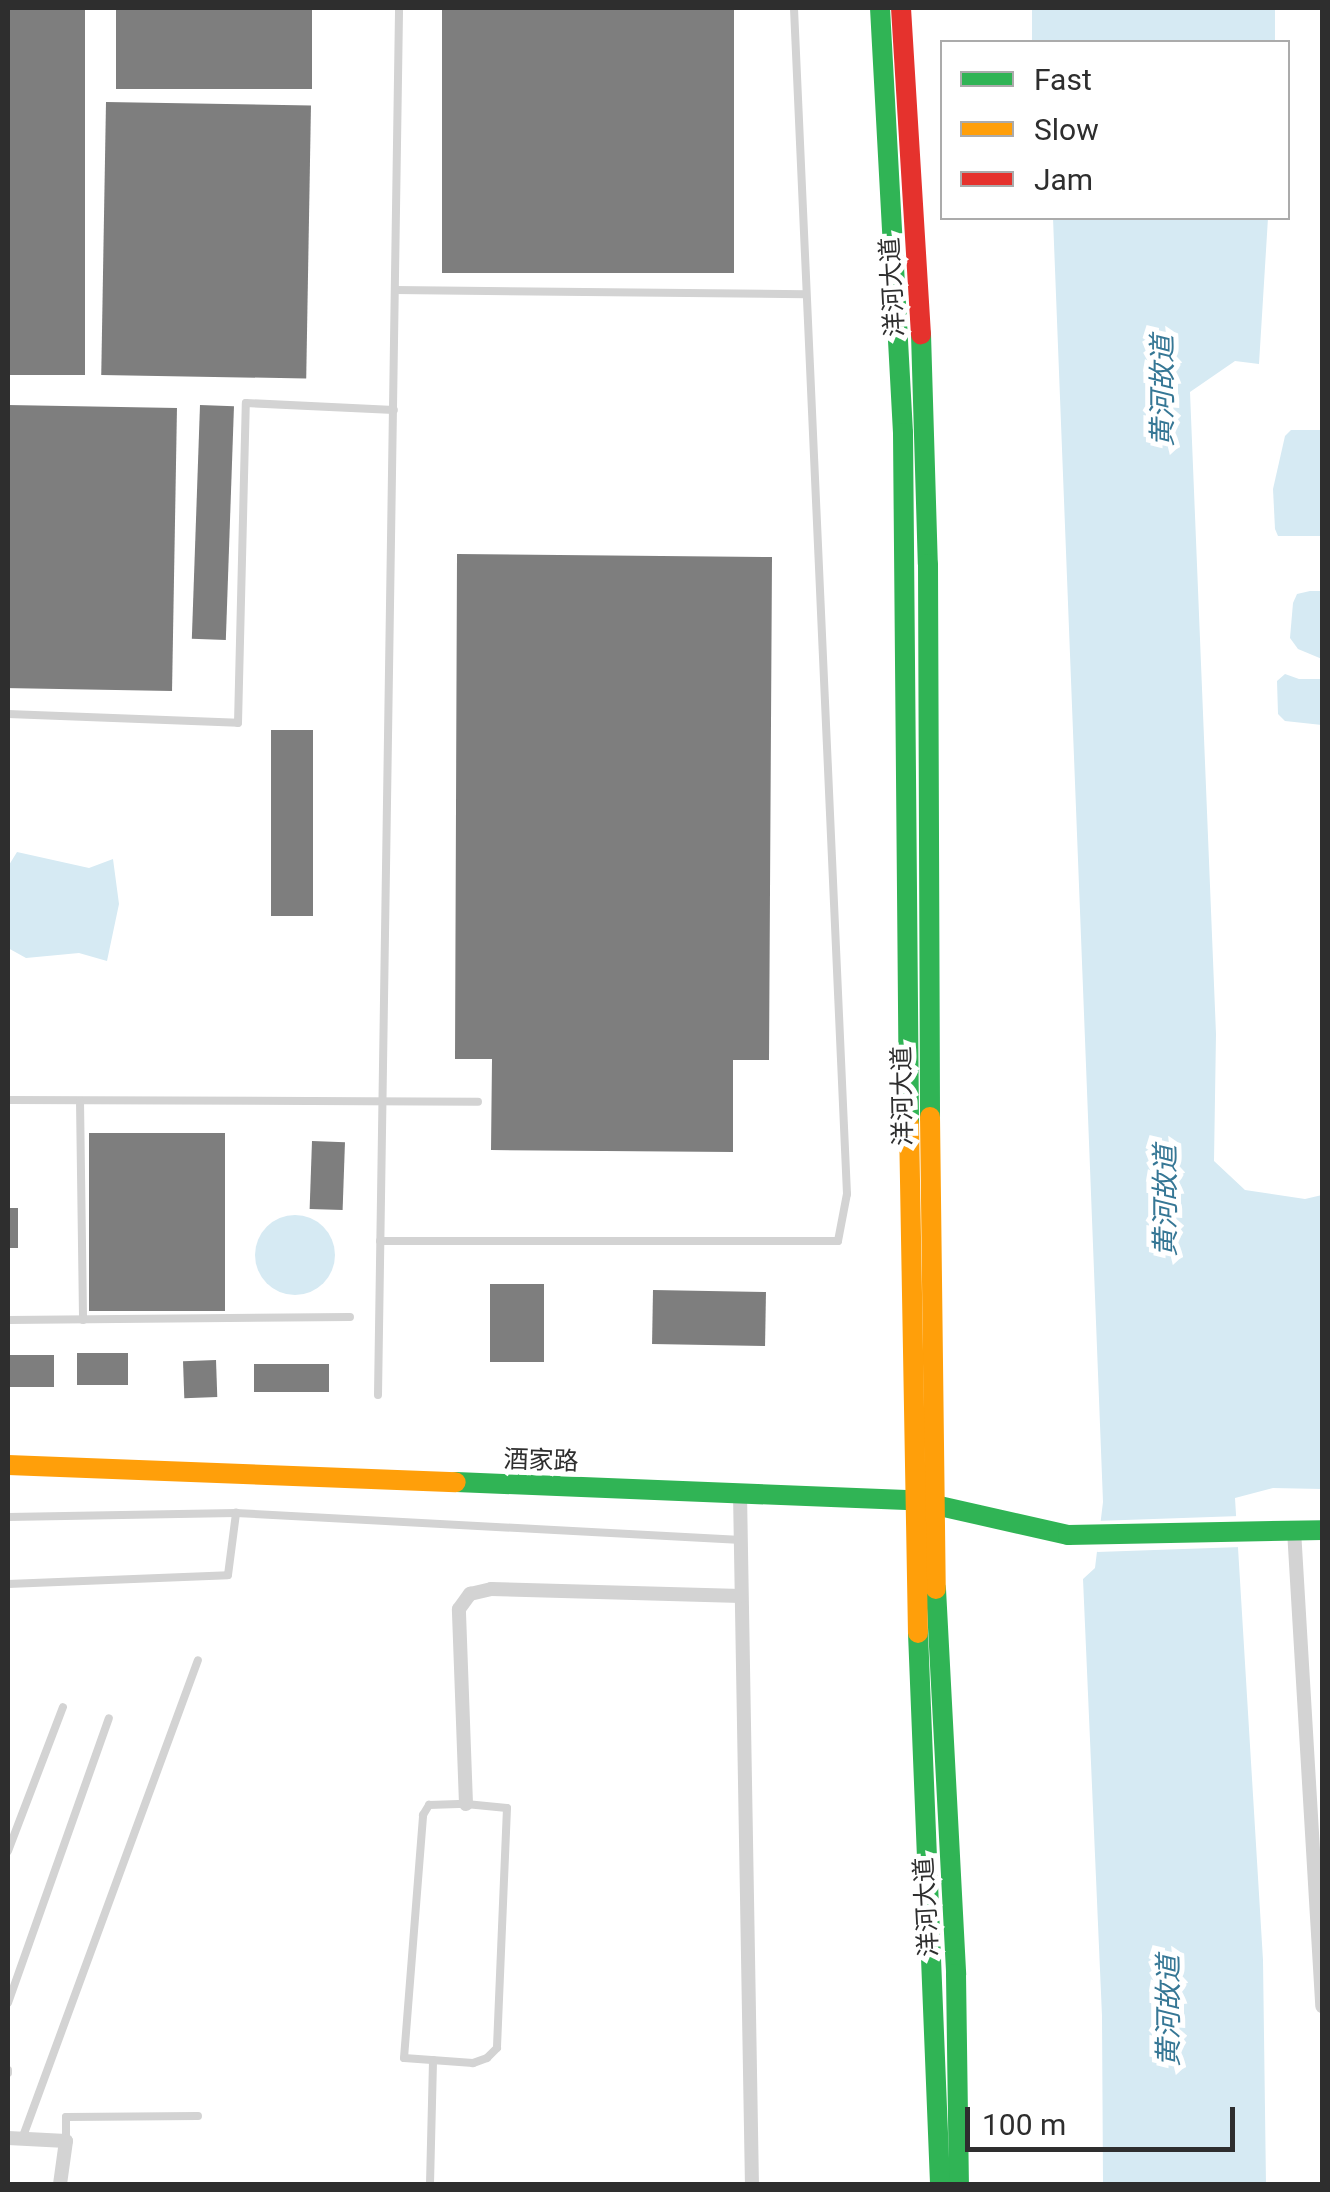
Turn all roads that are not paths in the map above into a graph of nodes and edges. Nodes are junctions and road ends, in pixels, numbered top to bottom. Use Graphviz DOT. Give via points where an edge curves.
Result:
graph roads {
  1 [pos="399,8"];
  2 [pos="794,8"];
  3 [pos="880,8"];
  4 [pos="901,8"];
  5 [pos="395,290"];
  6 [pos="806,294"];
  7 [pos="394,410"];
  8 [pos="8,714"];
  9 [pos="8,1100"];
  10 [pos="80,1100"];
  11 [pos="383,1100"];
  12 [pos="478,1102"];
  13 [pos="380,1241"];
  14 [pos="350,1318"];
  15 [pos="8,1320"];
  16 [pos="83,1320"];
  17 [pos="378,1395"];
  18 [pos="8,1465"];
  19 [pos="740,1494"];
  20 [pos="922,1502"];
  21 [pos="236,1513"];
  22 [pos="8,1516"];
  23 [pos="1294,1530"];
  24 [pos="1322,1530"];
  25 [pos="740,1540"];
  26 [pos="8,1584"];
  27 [pos="742,1596"];
  28 [pos="198,1660"];
  29 [pos="63,1707"];
  30 [pos="108,1718"];
  31 [pos="466,1804"];
  32 [pos="10,1835"];
  33 [pos="8,1851"];
  34 [pos="8,2003"];
  35 [pos="1322,2006"];
  36 [pos="433,2060"];
  37 [pos="198,2116"];
  38 [pos="15,2139"];
  39 [pos="66,2141"];
  40 [pos="60,2184"];
  41 [pos="430,2184"];
  42 [pos="752,2184"];
  43 [pos="940,2184"];
  44 [pos="959,2184"];
  1 -- 5 [label="lane"];
  2 -- 6 [label="lane"];
  3 -- 20 [label="main road, 洋河大道" via="903,433"];
  4 -- 20 [label="main road, 洋河大道" via="928,564"];
  5 -- 6 [label="lane"];
  5 -- 7 [label="lane"];
  6 -- 13 [label="lane" via="847,1194 838,1241"];
  7 -- 8 [label="lane" via="246,403 238,723"];
  7 -- 11 [label="lane"];
  9 -- 10 [label="lane"];
  10 -- 11 [label="lane"];
  10 -- 16 [label="lane"];
  11 -- 12 [label="lane"];
  11 -- 13 [label="lane"];
  13 -- 17 [label="lane"];
  14 -- 16 [label="lane"];
  15 -- 16 [label="lane"];
  18 -- 19 [label="main road, 酒家路"];
  19 -- 20 [label="main road, 酒家路"];
  19 -- 25 [label="street"];
  20 -- 23 [label="main road, 酒家路" via="1068,1535"];
  20 -- 43 [label="main road, 洋河大道"];
  20 -- 44 [label="main road, 洋河大道" via="956,1974"];
  21 -- 22 [label="lane"];
  21 -- 25 [label="lane"];
  21 -- 26 [label="lane" via="228,1575"];
  23 -- 24 [label="main road"];
  23 -- 35 [label="street"];
  25 -- 27 [label="street"];
  27 -- 31 [label="street" via="491,1589 470,1594 459,1608"];
  27 -- 42 [label="street"];
  28 -- 38 [label="lane"];
  29 -- 32 [label="lane"];
  30 -- 34 [label="lane"];
  31 -- 36 [label="lane" via="428,1805 423,1815 404,2058"];
  31 -- 36 [label="lane" via="507,1808 496,2048 473,2062"];
  32 -- 33 [label="lane"];
  36 -- 41 [label="lane"];
  37 -- 39 [label="lane" via="66,2118"];
  38 -- 39 [label="street"];
  39 -- 40 [label="street"];
}
